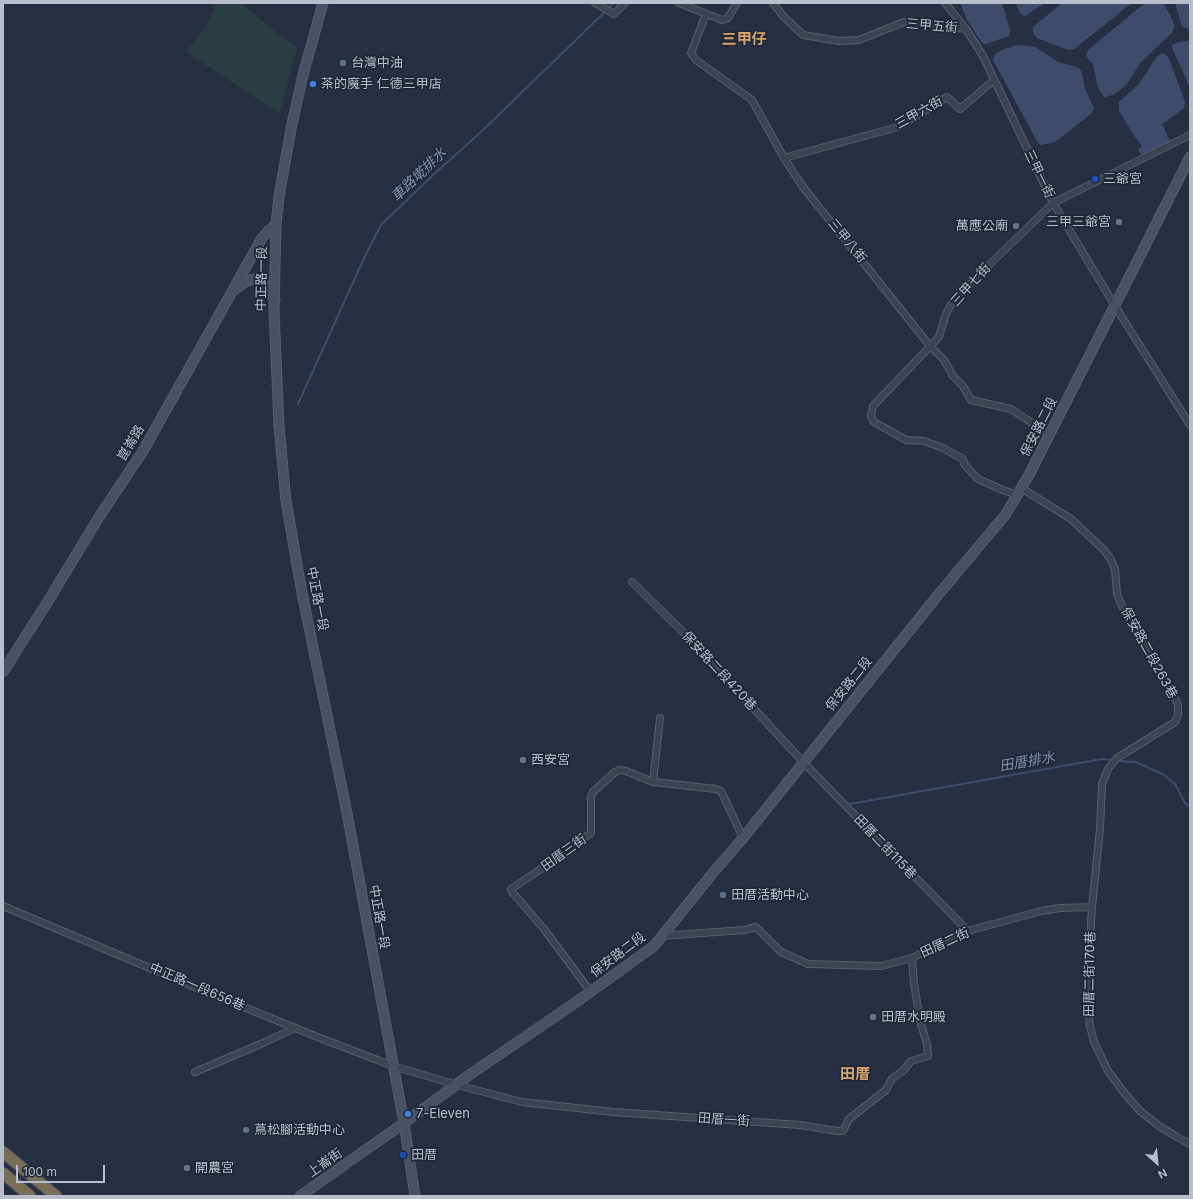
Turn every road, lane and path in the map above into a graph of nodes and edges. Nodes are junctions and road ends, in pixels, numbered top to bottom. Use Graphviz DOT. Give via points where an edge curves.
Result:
graph roads {
  1 [pos="323,3"];
  2 [pos="625,3"];
  3 [pos="679,3"];
  4 [pos="737,3"];
  5 [pos="773,3"];
  6 [pos="944,3"];
  7 [pos="599,4"];
  8 [pos="706,14"];
  9 [pos="966,29"];
  10 [pos="994,80"];
  11 [pos="1190,135"];
  12 [pos="1190,157"];
  13 [pos="784,158"];
  14 [pos="1053,203"];
  15 [pos="276,225"];
  16 [pos="231,293"];
  17 [pos="275,300"];
  18 [pos="1115,306"];
  19 [pos="930,346"];
  20 [pos="1190,425"];
  21 [pos="1050,435"];
  22 [pos="1020,492"];
  23 [pos="632,582"];
  24 [pos="3,672"];
  25 [pos="660,718"];
  26 [pos="803,762"];
  27 [pos="653,782"];
  28 [pos="743,838"];
  29 [pos="3,906"];
  30 [pos="1092,906"];
  31 [pos="968,931"];
  32 [pos="661,936"];
  33 [pos="912,958"];
  34 [pos="590,991"];
  35 [pos="295,1028"];
  36 [pos="393,1066"];
  37 [pos="195,1072"];
  38 [pos="457,1085"];
  39 [pos="404,1123"];
  40 [pos="1190,1144"];
  41 [pos="3,1152"];
  42 [pos="3,1173"];
  43 [pos="30,1196"];
  44 [pos="56,1196"];
  45 [pos="300,1196"];
  46 [pos="415,1196"];
  1 -- 15 [label="street, 中正路一段" via="292,124"];
  2 -- 7 [label="street" via="614,14"];
  3 -- 8 [label="street"];
  4 -- 8 [label="street" via="728,18 722,20"];
  5 -- 9 [label="street, 三甲五街" via="803,35 839,41 859,40 904,22"];
  6 -- 9 [label="street, 三甲一街"];
  8 -- 13 [label="street, 三甲八街" via="691,52 696,60 752,100"];
  9 -- 10 [label="street, 三甲一街"];
  10 -- 13 [label="street, 三甲六街" via="960,109 947,97 898,128"];
  10 -- 14 [label="street, 三甲一街"];
  11 -- 14 [label="street, 三甲七街"];
  12 -- 18 [label="street, 保安路二段"];
  13 -- 19 [label="street, 三甲八街" via="803,186"];
  14 -- 18 [label="street, 三甲一街"];
  14 -- 19 [label="street, 三甲七街" via="954,299 939,337"];
  15 -- 16 [label="street, 崑崙路" via="262,238"];
  15 -- 17 [label="street, 中正路一段"];
  16 -- 17 [label="street" via="246,281 256,279 264,284"];
  16 -- 24 [label="street, 崑崙路" via="143,450"];
  17 -- 36 [label="street, 中正路一段" via="279,426 286,501"];
  18 -- 20 [label="street, 三甲一街"];
  18 -- 21 [label="street, 保安路二段"];
  19 -- 21 [label="street, 三甲八街" via="944,360 971,400 1011,409"];
  19 -- 22 [label="street, 三甲七街" via="873,406 871,416 874,422 906,440 924,441 943,448 962,459 978,479 1003,490"];
  21 -- 22 [label="street, 保安路二段"];
  22 -- 26 [label="street, 保安路二段" via="1006,514"];
  22 -- 30 [label="street, 保安路二段263巷" via="1071,519 1110,558 1117,594 1127,618 1157,662 1178,705 1178,715 1174,722 1116,760 1108,769 1102,784"];
  23 -- 26 [label="street, 保安路二段420巷" via="684,633"];
  25 -- 27 [label="street"];
  26 -- 28 [label="street, 保安路二段"];
  26 -- 31 [label="street, 田厝二街115巷"];
  27 -- 28 [label="street, 田厝三街" via="720,791"];
  27 -- 34 [label="street, 田厝三街" via="626,771 615,772 591,796 592,833 511,889"];
  28 -- 32 [label="street, 保安路二段"];
  29 -- 35 [label="street, 中正路一段656巷"];
  30 -- 31 [label="street, 田厝二街" via="1041,911"];
  30 -- 40 [label="street, 田厝二街170巷" via="1088,1010 1094,1042 1108,1071 1140,1111 1159,1126"];
  31 -- 33 [label="street, 田厝二街"];
  32 -- 33 [label="street, 田厝二街" via="756,927 781,952 808,964 881,966"];
  32 -- 34 [label="street, 保安路二段" via="654,946"];
  33 -- 38 [label="street, 田厝一街" via="920,1021 928,1056 910,1061 904,1070 892,1079 886,1090 849,1119 843,1132 800,1125 613,1112 522,1102"];
  34 -- 38 [label="street, 保安路二段"];
  35 -- 36 [label="street, 中正路一段656巷"];
  35 -- 37 [label="street"];
  36 -- 38 [label="street, 田厝一街"];
  36 -- 39 [label="street, 中正路一段"];
  38 -- 39 [label="street, 保安路二段"];
  39 -- 45 [label="street, 上崙街"];
  39 -- 46 [label="street, 中正路一段"];
  41 -- 44 [label="highway"];
  42 -- 43 [label="highway"];
}
